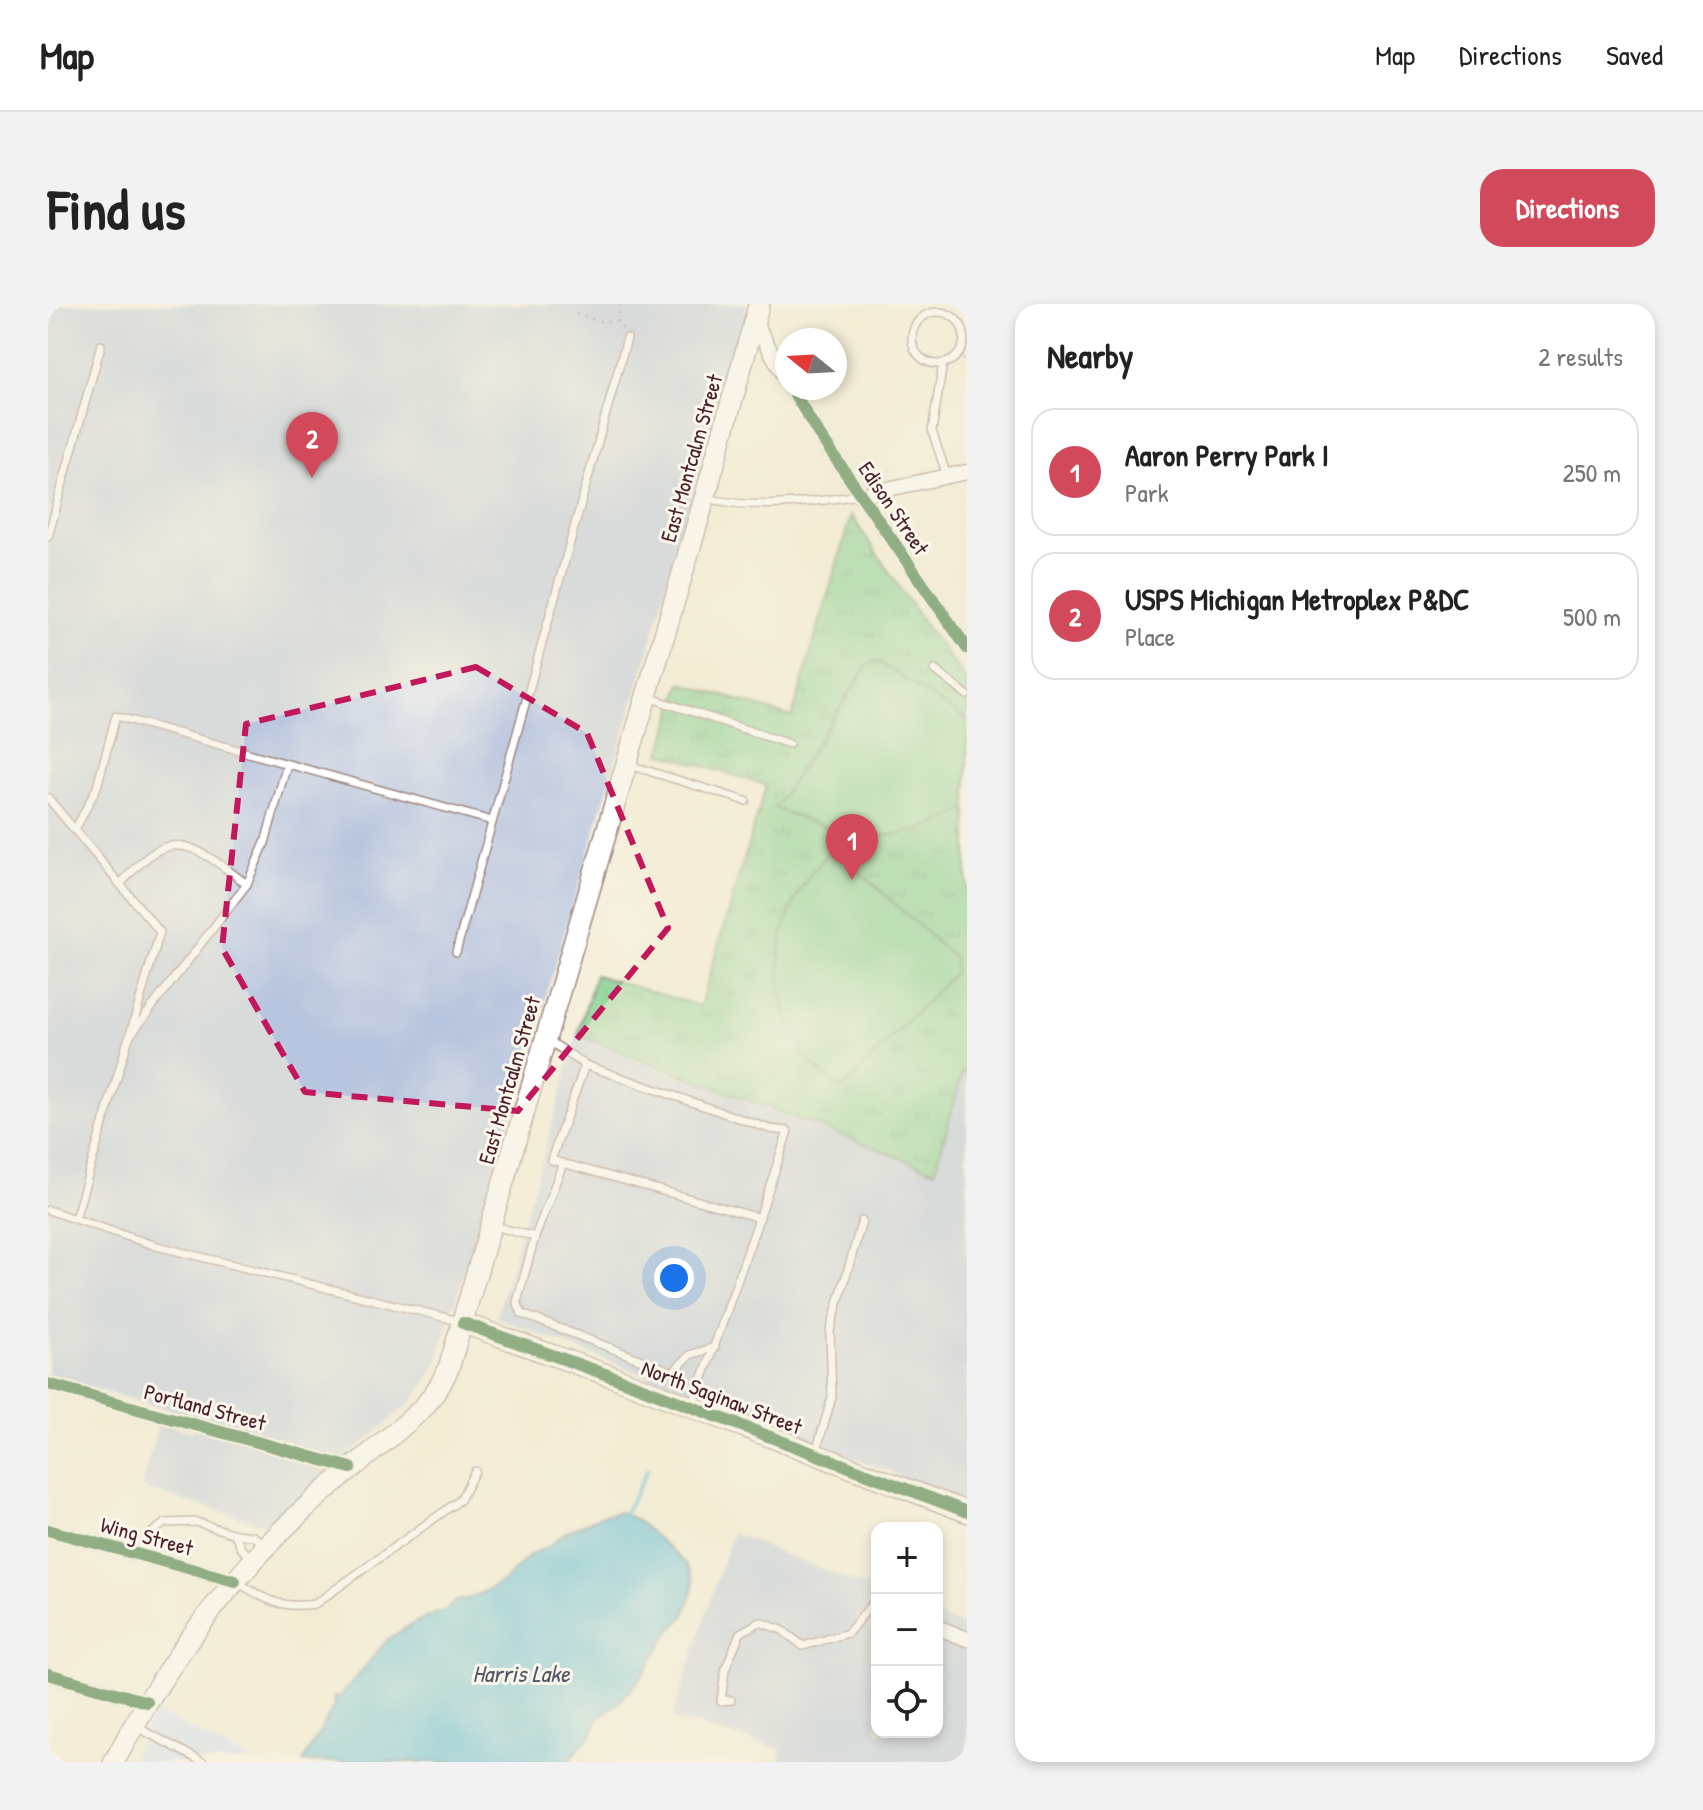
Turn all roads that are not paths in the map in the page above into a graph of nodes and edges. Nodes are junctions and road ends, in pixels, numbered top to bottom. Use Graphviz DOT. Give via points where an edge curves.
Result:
graph roads {
  1 [pos="757,313"];
  2 [pos="627,338"];
  3 [pos="101,345"];
  4 [pos="775,354"];
  5 [pos="943,363"];
  6 [pos="799,400"];
  7 [pos="967,472"];
  8 [pos="948,478"];
  9 [pos="860,495"];
  10 [pos="705,497"];
  11 [pos="48,537"];
  12 [pos="967,648"];
  13 [pos="935,670"];
  14 [pos="967,695"];
  15 [pos="646,696"];
  16 [pos="789,744"];
  17 [pos="287,764"];
  18 [pos="626,764"];
  19 [pos="48,798"];
  20 [pos="746,801"];
  21 [pos="492,821"];
  22 [pos="75,830"];
  23 [pos="120,884"];
  24 [pos="247,884"];
  25 [pos="456,952"];
  26 [pos="129,1037"];
  27 [pos="546,1039"];
  28 [pos="585,1065"];
  29 [pos="563,1163"];
  30 [pos="48,1210"];
  31 [pos="760,1218"];
  32 [pos="75,1219"];
  33 [pos="862,1221"];
  34 [pos="491,1225"];
  35 [pos="535,1237"];
  36 [pos="463,1323"];
  37 [pos="716,1346"];
  38 [pos="48,1384"];
  39 [pos="692,1407"];
  40 [pos="815,1454"];
  41 [pos="351,1468"];
  42 [pos="475,1471"];
  43 [pos="967,1512"];
  44 [pos="48,1530"];
  45 [pos="235,1534"];
  46 [pos="260,1554"];
  47 [pos="145,1556"];
  48 [pos="235,1581"];
  49 [pos="871,1605"];
  50 [pos="943,1629"];
  51 [pos="967,1639"];
  52 [pos="48,1674"];
  53 [pos="731,1700"];
  54 [pos="147,1702"];
  55 [pos="133,1725"];
  56 [pos="114,1762"];
  57 [pos="203,1762"];
  1 -- 4 [label="street"];
  1 -- 10 [label="main road, East Montcalm Street"];
  2 -- 21 [label="lane"];
  3 -- 11 [label="lane"];
  5 -- 5 [label="lane" via="927,362 915,350 912,334 926,314 943,312 961,327 963,343 955,358"];
  5 -- 8 [label="lane" via="932,431"];
  6 -- 9 [label="street, Edison Street"];
  7 -- 8 [label="street"];
  8 -- 9 [label="street"];
  9 -- 10 [label="lane" via="734,505"];
  9 -- 12 [label="street, Edison Street"];
  10 -- 15 [label="main road, East Montcalm Street"];
  13 -- 14 [label="lane"];
  15 -- 16 [label="lane"];
  15 -- 18 [label="main road, East Montcalm Street"];
  17 -- 21 [label="lane"];
  17 -- 22 [label="lane" via="116,716 97,787"];
  17 -- 24 [label="lane" via="265,843"];
  18 -- 20 [label="lane"];
  18 -- 27 [label="main road, East Montcalm Street"];
  19 -- 22 [label="lane"];
  21 -- 25 [label="lane"];
  22 -- 23 [label="lane"];
  23 -- 24 [label="lane" via="152,853 172,843 192,847"];
  23 -- 26 [label="lane" via="160,932"];
  24 -- 26 [label="lane"];
  26 -- 32 [label="lane"];
  27 -- 28 [label="lane"];
  27 -- 34 [label="main road, East Montcalm Street"];
  28 -- 29 [label="lane" via="551,1160"];
  28 -- 31 [label="lane" via="788,1131"];
  29 -- 31 [label="lane"];
  29 -- 35 [label="lane"];
  30 -- 32 [label="lane"];
  31 -- 37 [label="lane"];
  32 -- 36 [label="lane" via="153,1245"];
  33 -- 40 [label="lane" via="830,1331 832,1397"];
  34 -- 35 [label="lane"];
  34 -- 36 [label="main road, East Montcalm Street"];
  35 -- 37 [label="lane" via="517,1302 522,1314 673,1372 690,1355"];
  36 -- 39 [label="main road, North Saginaw Street"];
  36 -- 41 [label="main road, East Montcalm Street" via="449,1367 430,1400"];
  37 -- 39 [label="lane"];
  38 -- 41 [label="street, Portland Street"];
  39 -- 40 [label="main road, North Saginaw Street"];
  40 -- 43 [label="main road, North Saginaw Street"];
  41 -- 46 [label="main road, East Montcalm Street"];
  42 -- 48 [label="lane" via="460,1500 315,1604 291,1608"];
  44 -- 47 [label="street, Wing Street"];
  45 -- 46 [label="lane" via="241,1548"];
  45 -- 46 [label="lane" via="253,1536"];
  45 -- 47 [label="lane" via="196,1522 165,1523 153,1532"];
  46 -- 48 [label="main road, East Montcalm Street"];
  47 -- 48 [label="street, Wing Street"];
  48 -- 54 [label="main road, East Montcalm Street"];
  49 -- 53 [label="lane" via="848,1633 803,1646 760,1622 740,1633 725,1670 721,1701"];
  50 -- 51 [label="street"];
  52 -- 54 [label="street"];
  54 -- 55 [label="main road, East Montcalm Street"];
  55 -- 56 [label="main road, East Montcalm Street"];
  55 -- 57 [label="lane"];
}
